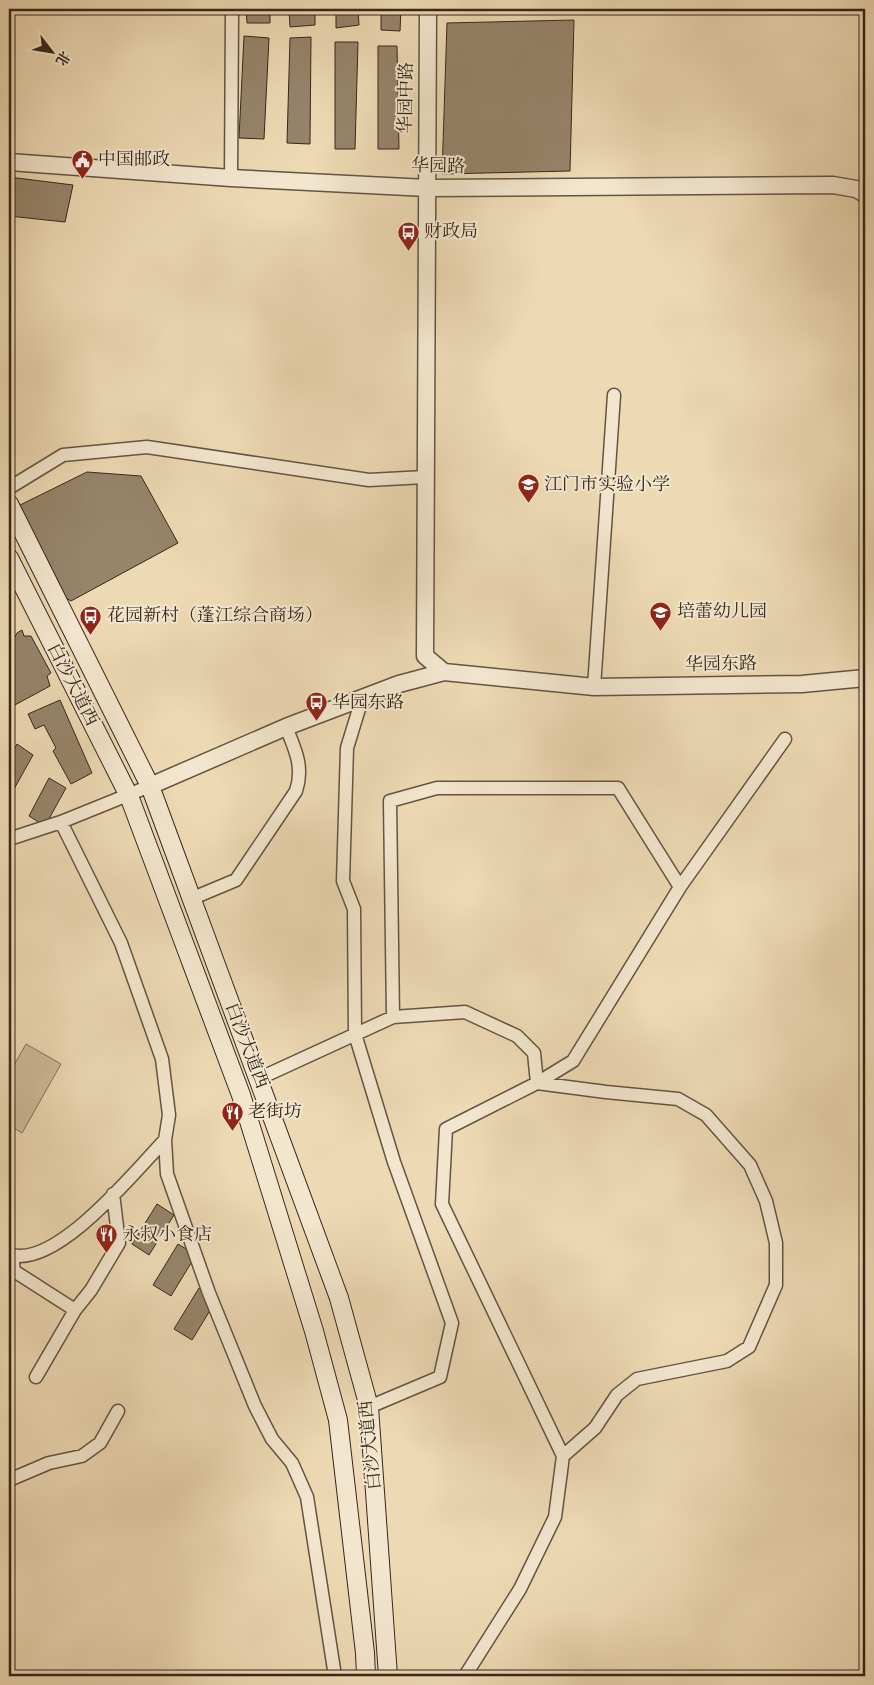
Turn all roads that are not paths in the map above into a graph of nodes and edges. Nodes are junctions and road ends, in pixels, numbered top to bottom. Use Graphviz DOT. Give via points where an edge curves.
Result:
graph roads {
  1 [pos="232,9"];
  2 [pos="428,9"];
  3 [pos="9,162"];
  4 [pos="231,178"];
  5 [pos="427,188"];
  6 [pos="865,194"];
  7 [pos="614,395"];
  8 [pos="425,477"];
  9 [pos="9,488"];
  10 [pos="9,504"];
  11 [pos="9,558"];
  12 [pos="444,672"];
  13 [pos="865,678"];
  14 [pos="594,687"];
  15 [pos="362,699"];
  16 [pos="286,727"];
  17 [pos="785,739"];
  18 [pos="150,786"];
  19 [pos="128,796"];
  20 [pos="61,822"];
  21 [pos="9,839"];
  22 [pos="680,887"];
  23 [pos="193,898"];
  24 [pos="393,1017"];
  25 [pos="356,1034"];
  26 [pos="258,1079"];
  27 [pos="537,1082"];
  28 [pos="165,1140"];
  29 [pos="113,1194"];
  30 [pos="11,1255"];
  31 [pos="74,1310"];
  32 [pos="36,1377"];
  33 [pos="369,1408"];
  34 [pos="118,1411"];
  35 [pos="563,1456"];
  36 [pos="9,1480"];
  37 [pos="335,1676"];
  38 [pos="366,1676"];
  39 [pos="388,1676"];
  40 [pos="465,1676"];
  1 -- 4 [label="street"];
  2 -- 5 [label="street, 华园中路"];
  3 -- 4 [label="street, 华园路"];
  4 -- 5 [label="street, 华园路"];
  5 -- 6 [label="street, 华园路" via="833,185"];
  5 -- 8 [label="street, 华园中路"];
  7 -- 14 [label="street"];
  8 -- 9 [label="street" via="369,480 147,447 62,455"];
  8 -- 12 [label="street, 华园中路" via="425,656"];
  10 -- 18 [label="main road, 白沙大道西"];
  11 -- 19 [label="main road, 白沙大道西"];
  12 -- 14 [label="street, 华园东路"];
  12 -- 15 [label="street, 华园东路" via="399,684"];
  13 -- 14 [label="street, 华园东路" via="802,684"];
  15 -- 16 [label="street, 华园东路"];
  15 -- 25 [label="street" via="347,748 343,881 354,909"];
  16 -- 18 [label="street, 华园东路"];
  16 -- 23 [label="street" via="300,766 296,790 236,880"];
  17 -- 22 [label="street"];
  18 -- 19 [label="street, 华园东路"];
  18 -- 23 [label="main road, 白沙大道西"];
  19 -- 20 [label="street, 华园东路"];
  19 -- 38 [label="main road, 白沙大道西" via="241,1095 336,1411"];
  20 -- 21 [label="street, 华园东路"];
  20 -- 28 [label="street" via="121,943 162,1060 169,1115"];
  22 -- 24 [label="street" via="618,788 437,788 390,801"];
  22 -- 27 [label="street" via="573,1061"];
  23 -- 26 [label="main road, 白沙大道西"];
  24 -- 25 [label="street"];
  24 -- 27 [label="street" via="465,1012 474,1016 517,1036 534,1053"];
  25 -- 26 [label="street"];
  25 -- 33 [label="street" via="394,1162 452,1323 440,1377"];
  26 -- 33 [label="main road, 白沙大道西" via="339,1298"];
  27 -- 35 [label="street" via="446,1129 442,1204"];
  27 -- 35 [label="street" via="678,1099 706,1115 750,1165 766,1201 776,1243 776,1285 749,1347 727,1361 637,1379 617,1395 595,1428"];
  28 -- 29 [label="street"];
  28 -- 37 [label="street" via="167,1174 210,1294 255,1406 272,1439 292,1464 307,1497"];
  29 -- 30 [label="street" via="91,1219 63,1240 36,1254"];
  29 -- 31 [label="street" via="119,1243 91,1290"];
  30 -- 31 [label="street" via="14,1271"];
  31 -- 32 [label="street"];
  33 -- 39 [label="main road, 白沙大道西"];
  34 -- 36 [label="street" via="100,1443 82,1456 49,1463"];
  35 -- 40 [label="street" via="555,1517 520,1589"];
}
